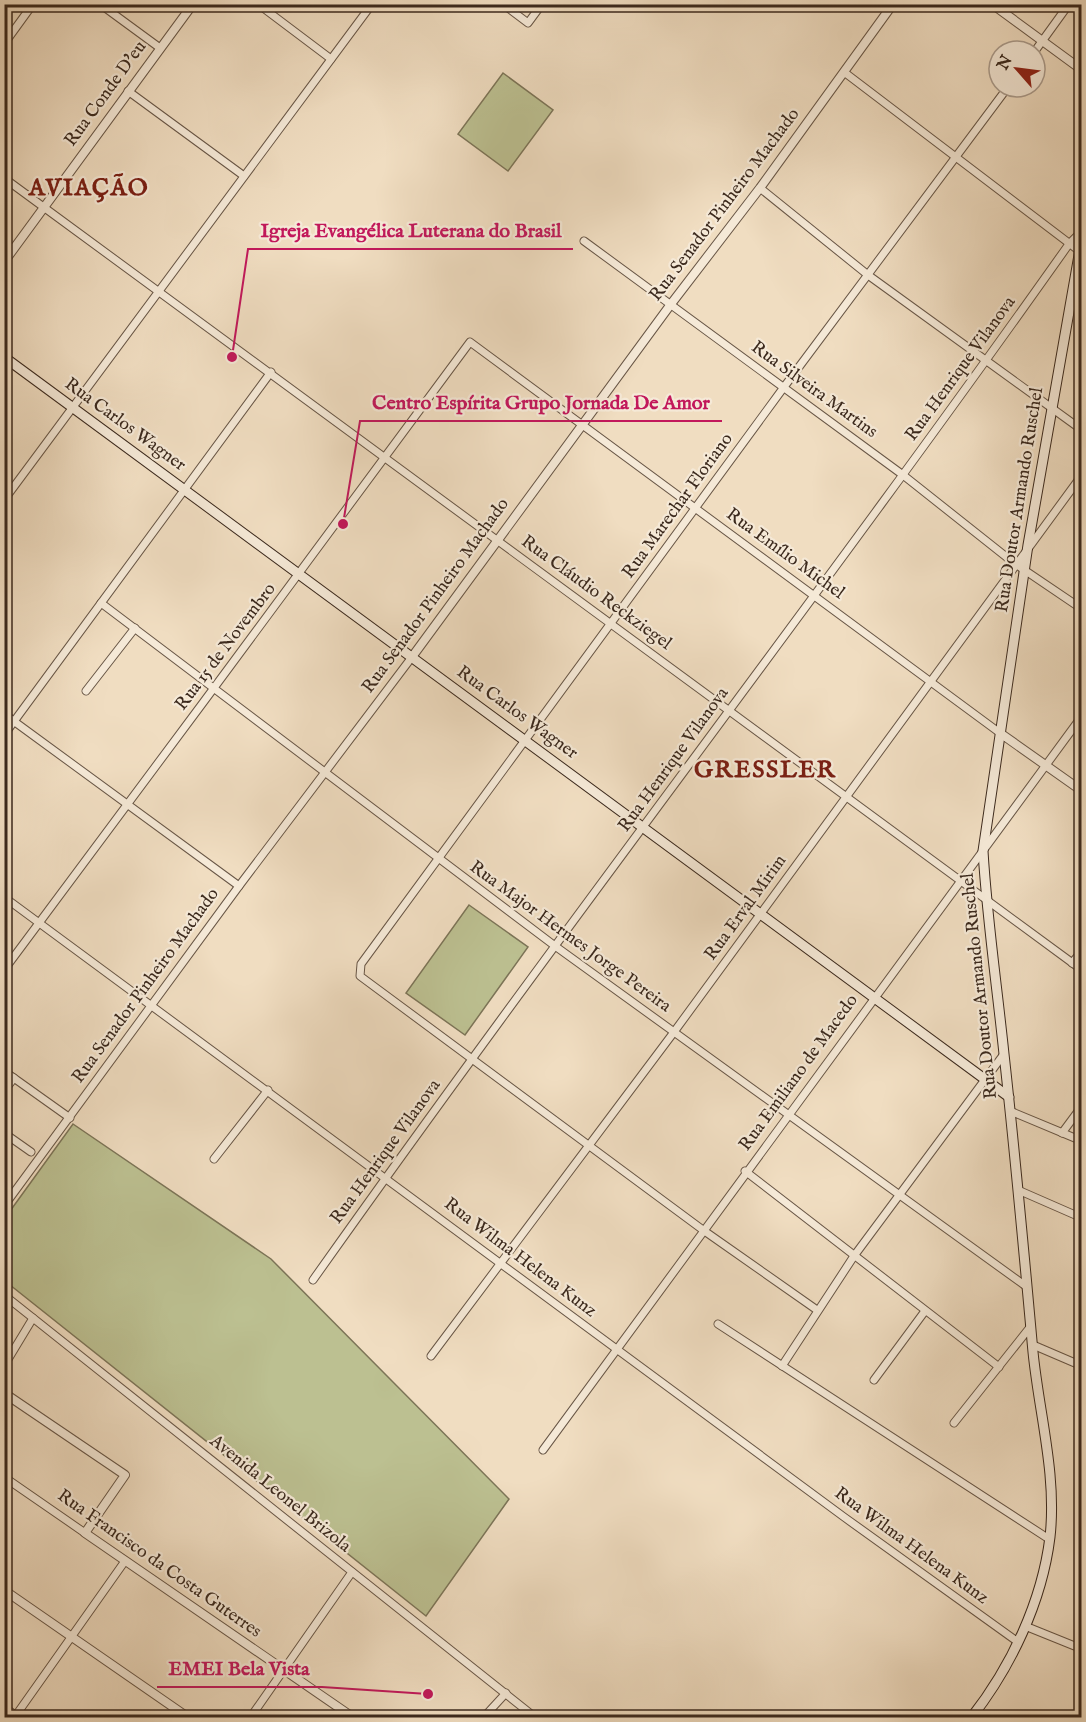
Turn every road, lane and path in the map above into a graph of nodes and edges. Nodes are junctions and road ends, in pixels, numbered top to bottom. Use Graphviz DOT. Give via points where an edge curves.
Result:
graph roads {
  1 [pos="33,4"];
  2 [pos="100,4"];
  3 [pos="193,4"];
  4 [pos="258,4"];
  5 [pos="372,4"];
  6 [pos="503,4"];
  7 [pos="542,4"];
  8 [pos="892,4"];
  9 [pos="992,4"];
  10 [pos="1069,4"];
  11 [pos="1039,39"];
  12 [pos="1043,39"];
  13 [pos="4,44"];
  14 [pos="1047,45"];
  15 [pos="160,48"];
  16 [pos="331,59"];
  17 [pos="1082,70"];
  18 [pos="844,72"];
  19 [pos="128,92"];
  20 [pos="999,99"];
  21 [pos="955,157"];
  22 [pos="244,176"];
  23 [pos="4,178"];
  24 [pos="760,188"];
  25 [pos="44,207"];
  26 [pos="1082,231"];
  27 [pos="1082,238"];
  28 [pos="584,241"];
  29 [pos="1069,244"];
  30 [pos="1080,252"];
  31 [pos="4,262"];
  32 [pos="868,275"];
  33 [pos="160,291"];
  34 [pos="671,304"];
  35 [pos="470,342"];
  36 [pos="4,357"];
  37 [pos="986,361"];
  38 [pos="271,372"];
  39 [pos="784,387"];
  40 [pos="74,407"];
  41 [pos="1052,408"];
  42 [pos="582,425"];
  43 [pos="1082,430"];
  44 [pos="386,456"];
  45 [pos="903,475"];
  46 [pos="1082,475"];
  47 [pos="186,490"];
  48 [pos="4,500"];
  49 [pos="695,508"];
  50 [pos="498,539"];
  51 [pos="1028,545"];
  52 [pos="1014,563"];
  53 [pos="1025,570"];
  54 [pos="301,574"];
  55 [pos="814,596"];
  56 [pos="101,603"];
  57 [pos="1082,609"];
  58 [pos="612,623"];
  59 [pos="135,628"];
  60 [pos="412,657"];
  61 [pos="931,682"];
  62 [pos="214,687"];
  63 [pos="86,691"];
  64 [pos="729,709"];
  65 [pos="4,714"];
  66 [pos="1082,716"];
  67 [pos="15,722"];
  68 [pos="1000,734"];
  69 [pos="4,735"];
  70 [pos="526,741"];
  71 [pos="1046,765"];
  72 [pos="326,772"];
  73 [pos="1082,791"];
  74 [pos="846,795"];
  75 [pos="126,802"];
  76 [pos="643,827"];
  77 [pos="983,851"];
  78 [pos="439,858"];
  79 [pos="961,880"];
  80 [pos="239,886"];
  81 [pos="4,897"];
  82 [pos="985,898"];
  83 [pos="761,914"];
  84 [pos="40,922"];
  85 [pos="555,946"];
  86 [pos="1082,951"];
  87 [pos="1072,963"];
  88 [pos="4,970"];
  89 [pos="1082,970"];
  90 [pos="873,997"];
  91 [pos="153,1006"];
  92 [pos="674,1032"];
  93 [pos="1004,1054"];
  94 [pos="471,1059"];
  95 [pos="4,1071"];
  96 [pos="14,1078"];
  97 [pos="985,1079"];
  98 [pos="268,1090"];
  99 [pos="4,1091"];
  100 [pos="1009,1096"];
  101 [pos="1082,1106"];
  102 [pos="1010,1111"];
  103 [pos="788,1114"];
  104 [pos="70,1118"];
  105 [pos="4,1133"];
  106 [pos="1062,1133"];
  107 [pos="1082,1142"];
  108 [pos="589,1146"];
  109 [pos="31,1152"];
  110 [pos="214,1160"];
  111 [pos="746,1171"];
  112 [pos="386,1177"];
  113 [pos="1018,1190"];
  114 [pos="900,1195"];
  115 [pos="4,1206"];
  116 [pos="1082,1218"];
  117 [pos="703,1230"];
  118 [pos="854,1256"];
  119 [pos="502,1262"];
  120 [pos="313,1280"];
  121 [pos="1028,1287"];
  122 [pos="4,1295"];
  123 [pos="817,1310"];
  124 [pos="925,1311"];
  125 [pos="33,1318"];
  126 [pos="718,1324"];
  127 [pos="1031,1326"];
  128 [pos="1033,1345"];
  129 [pos="617,1349"];
  130 [pos="431,1356"];
  131 [pos="4,1366"];
  132 [pos="782,1366"];
  133 [pos="1082,1366"];
  134 [pos="999,1367"];
  135 [pos="874,1380"];
  136 [pos="4,1393"];
  137 [pos="954,1424"];
  138 [pos="543,1450"];
  139 [pos="4,1477"];
  140 [pos="85,1533"];
  141 [pos="1049,1539"];
  142 [pos="125,1561"];
  143 [pos="352,1572"];
  144 [pos="4,1590"];
  145 [pos="1025,1626"];
  146 [pos="72,1636"];
  147 [pos="1018,1642"];
  148 [pos="1082,1649"];
  149 [pos="283,1670"];
  150 [pos="506,1693"];
  151 [pos="4,1707"];
  152 [pos="485,1714"];
  153 [pos="16,1717"];
  154 [pos="189,1718"];
  155 [pos="250,1718"];
  156 [pos="354,1718"];
  157 [pos="536,1718"];
  158 [pos="971,1718"];
  1 -- 13 [label="street"];
  2 -- 15 [label="street"];
  3 -- 15 [label="street, Rua Conde D'eu"];
  4 -- 16 [label="street"];
  5 -- 16 [label="street"];
  6 -- 7 [label="street" via="528,23"];
  8 -- 18 [label="street, Rua Senador Pinheiro Machado"];
  9 -- 11 [label="street"];
  10 -- 12 [label="street"];
  14 -- 17 [label="street"];
  15 -- 19 [label="street, Rua Conde D'eu"];
  16 -- 22 [label="street"];
  18 -- 21 [label="street"];
  18 -- 24 [label="street, Rua Senador Pinheiro Machado"];
  19 -- 22 [label="street"];
  19 -- 25 [label="street, Rua Conde D'eu"];
  20 -- 21 [label="street, Rua Marechar Floriano"];
  21 -- 29 [label="street"];
  21 -- 32 [label="street, Rua Marechar Floriano"];
  22 -- 33 [label="street"];
  23 -- 25 [label="street, Rua Cláudio Reckziegel"];
  24 -- 32 [label="street"];
  24 -- 34 [label="street, Rua Senador Pinheiro Machado"];
  25 -- 31 [label="street, Rua Conde D'eu"];
  25 -- 33 [label="street, Rua Cláudio Reckziegel"];
  26 -- 29 [label="street, Rua Henrique Vilanova"];
  27 -- 30 [label="main road, Rua Doutor Armando Ruschel"];
  28 -- 34 [label="street, Rua Silveira Martins"];
  29 -- 30 [label="street"];
  29 -- 37 [label="street, Rua Henrique Vilanova"];
  30 -- 41 [label="main road, Rua Doutor Armando Ruschel"];
  32 -- 37 [label="street"];
  32 -- 39 [label="street, Rua Marechar Floriano"];
  33 -- 38 [label="street, Rua Cláudio Reckziegel"];
  33 -- 40 [label="street"];
  34 -- 39 [label="street, Rua Silveira Martins"];
  34 -- 42 [label="street, Rua Senador Pinheiro Machado"];
  35 -- 42 [label="street, Rua Emílio Michel"];
  35 -- 44 [label="street, Rua 15 de Novembro"];
  36 -- 40 [label="main road, Rua Carlos Wagner"];
  37 -- 41 [label="street"];
  37 -- 45 [label="street, Rua Henrique Vilanova"];
  38 -- 44 [label="street, Rua Cláudio Reckziegel"];
  38 -- 47 [label="street"];
  39 -- 45 [label="street, Rua Silveira Martins"];
  39 -- 49 [label="street, Rua Marechar Floriano"];
  40 -- 47 [label="main road, Rua Carlos Wagner"];
  40 -- 48 [label="street"];
  41 -- 43 [label="street"];
  41 -- 51 [label="main road, Rua Doutor Armando Ruschel"];
  42 -- 49 [label="street, Rua Emílio Michel"];
  42 -- 50 [label="street, Rua Senador Pinheiro Machado"];
  44 -- 50 [label="street, Rua Cláudio Reckziegel"];
  44 -- 54 [label="street, Rua 15 de Novembro"];
  45 -- 52 [label="street, Rua Silveira Martins"];
  45 -- 55 [label="street, Rua Henrique Vilanova"];
  46 -- 51 [label="street, Rua Erval Mirim"];
  47 -- 54 [label="main road, Rua Carlos Wagner"];
  47 -- 56 [label="street"];
  49 -- 55 [label="street, Rua Emílio Michel"];
  49 -- 58 [label="street, Rua Marechar Floriano"];
  50 -- 58 [label="street, Rua Cláudio Reckziegel"];
  50 -- 60 [label="street, Rua Senador Pinheiro Machado"];
  51 -- 52 [label="street, Rua Erval Mirim"];
  51 -- 53 [label="main road, Rua Doutor Armando Ruschel"];
  52 -- 53 [label="street, Rua Silveira Martins"];
  52 -- 61 [label="street, Rua Erval Mirim"];
  53 -- 57 [label="street, Rua Silveira Martins"];
  53 -- 68 [label="main road, Rua Doutor Armando Ruschel"];
  54 -- 60 [label="main road, Rua Carlos Wagner"];
  54 -- 62 [label="street, Rua 15 de Novembro"];
  55 -- 61 [label="street, Rua Emílio Michel"];
  55 -- 64 [label="street, Rua Henrique Vilanova"];
  56 -- 59 [label="street, Rua Major Hermes Jorge Pereira"];
  56 -- 67 [label="street"];
  58 -- 64 [label="street, Rua Cláudio Reckziegel"];
  58 -- 70 [label="street, Rua Marechar Floriano"];
  59 -- 62 [label="street, Rua Major Hermes Jorge Pereira"];
  59 -- 63 [label="street"];
  60 -- 70 [label="main road, Rua Carlos Wagner"];
  60 -- 72 [label="street, Rua Senador Pinheiro Machado"];
  61 -- 68 [label="street, Rua Emílio Michel"];
  61 -- 74 [label="street, Rua Erval Mirim"];
  62 -- 72 [label="street, Rua Major Hermes Jorge Pereira"];
  62 -- 75 [label="street, Rua 15 de Novembro"];
  64 -- 74 [label="street, Rua Cláudio Reckziegel"];
  64 -- 76 [label="street, Rua Henrique Vilanova"];
  65 -- 67 [label="street"];
  66 -- 71 [label="street, Rua Emiliano de Macedo"];
  67 -- 69 [label="street"];
  67 -- 75 [label="street"];
  68 -- 71 [label="street, Rua Emílio Michel"];
  68 -- 77 [label="main road, Rua Doutor Armando Ruschel"];
  70 -- 76 [label="main road, Rua Carlos Wagner"];
  70 -- 78 [label="street, Rua Marechar Floriano"];
  71 -- 73 [label="street, Rua Emílio Michel"];
  71 -- 77 [label="street, Rua Emiliano de Macedo"];
  72 -- 78 [label="street, Rua Major Hermes Jorge Pereira"];
  72 -- 80 [label="street, Rua Senador Pinheiro Machado"];
  74 -- 79 [label="street, Rua Cláudio Reckziegel"];
  74 -- 83 [label="street, Rua Erval Mirim"];
  75 -- 80 [label="street"];
  75 -- 84 [label="street, Rua 15 de Novembro"];
  76 -- 83 [label="main road, Rua Carlos Wagner"];
  76 -- 85 [label="street, Rua Henrique Vilanova"];
  77 -- 79 [label="street, Rua Emiliano de Macedo"];
  77 -- 82 [label="main road, Rua Doutor Armando Ruschel"];
  78 -- 85 [label="street, Rua Major Hermes Jorge Pereira"];
  78 -- 94 [label="street, Rua Marechar Floriano" via="361,964 360,976"];
  79 -- 82 [label="street, Rua Cláudio Reckziegel"];
  79 -- 90 [label="street, Rua Emiliano de Macedo"];
  80 -- 91 [label="street, Rua Senador Pinheiro Machado"];
  81 -- 84 [label="street, Rua Wilma Helena Kunz"];
  82 -- 87 [label="street, Rua Cláudio Reckziegel"];
  82 -- 93 [label="main road, Rua Doutor Armando Ruschel"];
  83 -- 90 [label="main road, Rua Carlos Wagner"];
  83 -- 92 [label="street, Rua Erval Mirim"];
  84 -- 88 [label="street, Rua 15 de Novembro"];
  84 -- 91 [label="street, Rua Wilma Helena Kunz"];
  85 -- 92 [label="street, Rua Major Hermes Jorge Pereira"];
  85 -- 94 [label="street, Rua Henrique Vilanova"];
  86 -- 87 [label="street"];
  87 -- 89 [label="street, Rua Cláudio Reckziegel"];
  90 -- 97 [label="main road, Rua Carlos Wagner"];
  90 -- 103 [label="street, Rua Emiliano de Macedo"];
  91 -- 98 [label="street, Rua Wilma Helena Kunz"];
  91 -- 104 [label="street, Rua Senador Pinheiro Machado"];
  92 -- 103 [label="street, Rua Major Hermes Jorge Pereira"];
  92 -- 108 [label="street, Rua Erval Mirim"];
  93 -- 97 [label="street"];
  93 -- 100 [label="main road, Rua Doutor Armando Ruschel"];
  94 -- 108 [label="street"];
  94 -- 112 [label="street, Rua Henrique Vilanova"];
  95 -- 96 [label="street"];
  96 -- 99 [label="street"];
  96 -- 104 [label="street"];
  97 -- 100 [label="main road, Rua Carlos Wagner"];
  97 -- 114 [label="street"];
  98 -- 110 [label="street"];
  98 -- 112 [label="street, Rua Wilma Helena Kunz"];
  100 -- 102 [label="main road, Rua Doutor Armando Ruschel"];
  101 -- 106 [label="street"];
  102 -- 106 [label="street"];
  102 -- 113 [label="main road, Rua Doutor Armando Ruschel"];
  103 -- 111 [label="street, Rua Emiliano de Macedo"];
  103 -- 114 [label="street, Rua Major Hermes Jorge Pereira"];
  104 -- 115 [label="street, Rua Senador Pinheiro Machado"];
  105 -- 109 [label="street"];
  106 -- 107 [label="street"];
  108 -- 117 [label="street"];
  108 -- 119 [label="street, Rua Erval Mirim"];
  111 -- 117 [label="street, Rua Emiliano de Macedo"];
  111 -- 118 [label="street"];
  112 -- 119 [label="street, Rua Wilma Helena Kunz"];
  112 -- 120 [label="street, Rua Henrique Vilanova"];
  113 -- 116 [label="street"];
  113 -- 121 [label="main road, Rua Doutor Armando Ruschel"];
  114 -- 118 [label="street"];
  114 -- 121 [label="street, Rua Major Hermes Jorge Pereira"];
  117 -- 123 [label="street"];
  117 -- 129 [label="street, Rua Emiliano de Macedo"];
  118 -- 123 [label="street"];
  118 -- 124 [label="street"];
  119 -- 129 [label="street, Rua Wilma Helena Kunz"];
  119 -- 130 [label="street, Rua Erval Mirim"];
  121 -- 127 [label="main road, Rua Doutor Armando Ruschel"];
  122 -- 125 [label="street, Avenida Leonel Brizola"];
  123 -- 132 [label="street"];
  124 -- 134 [label="street"];
  124 -- 135 [label="street"];
  125 -- 131 [label="street"];
  125 -- 143 [label="street, Avenida Leonel Brizola"];
  126 -- 132 [label="street"];
  127 -- 128 [label="main road, Rua Doutor Armando Ruschel"];
  127 -- 134 [label="street"];
  128 -- 133 [label="street"];
  128 -- 141 [label="main road, Rua Doutor Armando Ruschel" via="1050,1474"];
  129 -- 138 [label="street, Rua Emiliano de Macedo"];
  129 -- 147 [label="street, Rua Wilma Helena Kunz"];
  132 -- 141 [label="street"];
  134 -- 137 [label="street"];
  136 -- 140 [label="street" via="126,1475"];
  139 -- 140 [label="street, Rua Francisco da Costa Guterres"];
  140 -- 142 [label="street, Rua Francisco da Costa Guterres"];
  141 -- 145 [label="main road, Rua Doutor Armando Ruschel" via="1038,1591"];
  142 -- 146 [label="street"];
  142 -- 149 [label="street, Rua Francisco da Costa Guterres"];
  143 -- 149 [label="street"];
  143 -- 150 [label="street, Avenida Leonel Brizola"];
  144 -- 146 [label="street"];
  145 -- 147 [label="main road, Rua Doutor Armando Ruschel"];
  145 -- 148 [label="street"];
  146 -- 153 [label="street"];
  146 -- 154 [label="street"];
  147 -- 158 [label="main road, Rua Doutor Armando Ruschel"];
  149 -- 155 [label="street"];
  149 -- 156 [label="street, Rua Francisco da Costa Guterres"];
  150 -- 152 [label="street"];
  150 -- 157 [label="street, Avenida Leonel Brizola"];
  151 -- 153 [label="street"];
}
